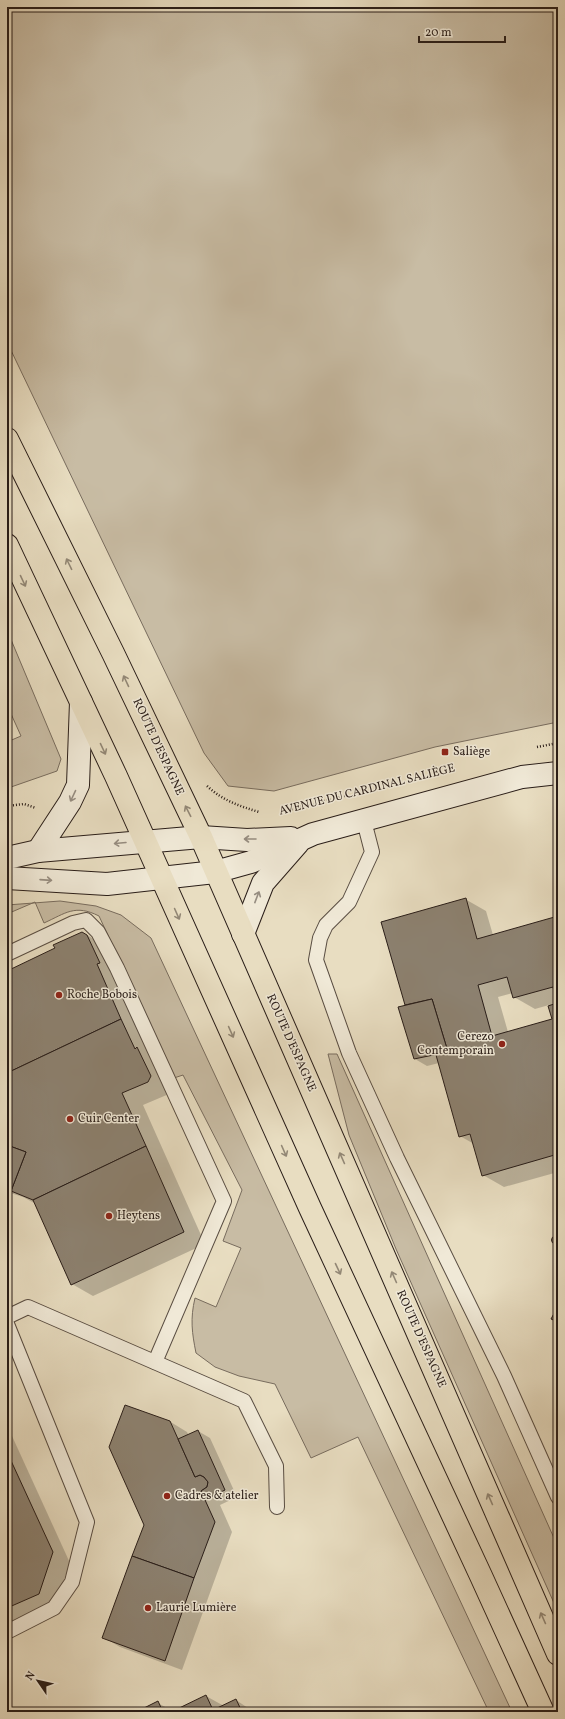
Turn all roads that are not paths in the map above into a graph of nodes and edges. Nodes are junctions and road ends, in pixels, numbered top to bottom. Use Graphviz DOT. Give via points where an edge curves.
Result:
graph roads {
  1 [pos="7,439"];
  2 [pos="7,545"];
  3 [pos="82,702"];
  4 [pos="558,773"];
  5 [pos="364,821"];
  6 [pos="201,837"];
  7 [pos="302,838"];
  8 [pos="145,841"];
  9 [pos="38,851"];
  10 [pos="7,858"];
  11 [pos="215,872"];
  12 [pos="7,878"];
  13 [pos="161,878"];
  14 [pos="243,934"];
  15 [pos="7,954"];
  16 [pos="7,1317"];
  17 [pos="7,1324"];
  18 [pos="155,1362"];
  19 [pos="558,1497"];
  20 [pos="277,1507"];
  21 [pos="7,1632"];
  22 [pos="558,1654"];
  23 [pos="543,1712"];
  6 -- 1 [label="main road, ROUTE D'ESPAGNE, one-way"];
  2 -- 3 [label="main road, one-way"];
  3 -- 8 [label="main road, one-way"];
  3 -- 9 [label="main road, one-way" via="78,785"];
  4 -- 5 [label="main road" via="522,777"];
  5 -- 7 [label="main road"];
  5 -- 19 [label="lane" via="372,852 349,902 326,925 320,938 316,960 349,1053 397,1158 504,1376"];
  7 -- 6 [label="main road, one-way" via="247,840"];
  6 -- 8 [label="main road"];
  6 -- 11 [label="main road, ROUTE D'ESPAGNE"];
  7 -- 11 [label="main road" via="250,862"];
  14 -- 7 [label="main road, one-way" via="263,883"];
  8 -- 9 [label="main road, one-way"];
  8 -- 13 [label="main road"];
  9 -- 10 [label="main road"];
  11 -- 13 [label="main road"];
  11 -- 14 [label="main road, ROUTE D'ESPAGNE"];
  12 -- 13 [label="main road, one-way" via="107,884"];
  13 -- 23 [label="main road, one-way"];
  22 -- 14 [label="main road, ROUTE D'ESPAGNE, one-way"];
  15 -- 18 [label="lane" via="72,923 86,920 98,932 224,1201"];
  16 -- 18 [label="lane" via="28,1307"];
  17 -- 21 [label="lane" via="87,1522 72,1582 54,1608"];
  18 -- 20 [label="lane" via="244,1401 276,1466"];
}
